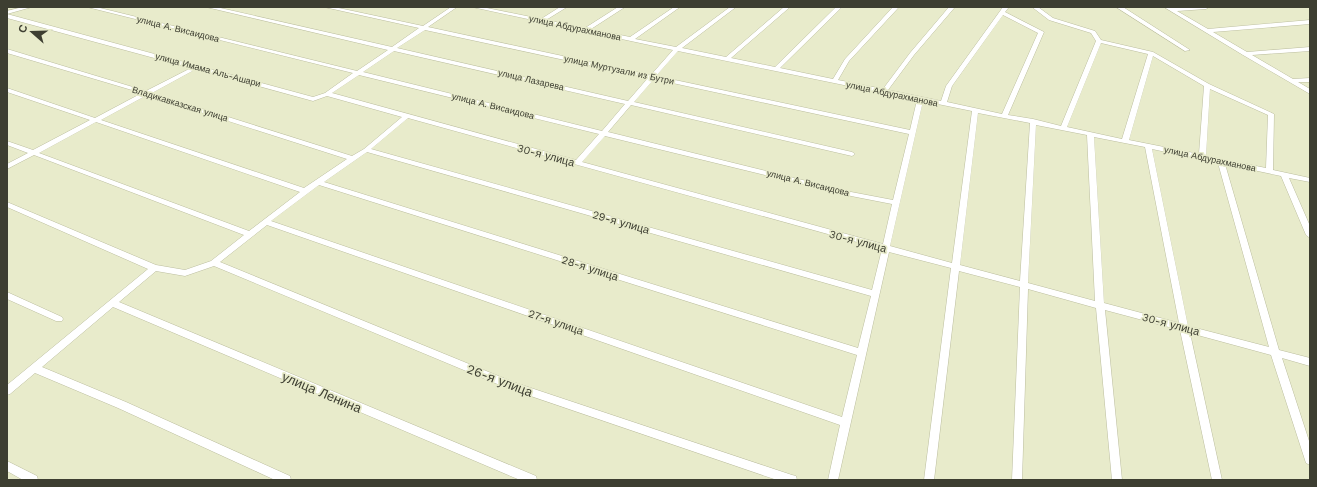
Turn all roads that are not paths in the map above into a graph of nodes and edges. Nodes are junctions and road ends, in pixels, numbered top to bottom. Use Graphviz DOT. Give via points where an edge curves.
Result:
graph roads {
  1 [pos="29,7"];
  2 [pos="90,7"];
  3 [pos="209,7"];
  4 [pos="327,7"];
  5 [pos="454,7"];
  6 [pos="475,7"];
  7 [pos="509,7"];
  8 [pos="564,7"];
  9 [pos="622,7"];
  10 [pos="677,7"];
  11 [pos="733,7"];
  12 [pos="787,7"];
  13 [pos="840,7"];
  14 [pos="896,7"];
  15 [pos="952,7"];
  16 [pos="1035,7"];
  17 [pos="1119,7"];
  18 [pos="1206,7"];
  19 [pos="1170,8"];
  20 [pos="1004,10"];
  21 [pos="499,12"];
  22 [pos="7,13"];
  23 [pos="7,16"];
  24 [pos="541,21"];
  25 [pos="1310,22"];
  26 [pos="423,28"];
  27 [pos="586,30"];
  28 [pos="1208,31"];
  29 [pos="631,39"];
  30 [pos="1099,41"];
  31 [pos="393,49"];
  32 [pos="677,49"];
  33 [pos="1310,49"];
  34 [pos="1187,50"];
  35 [pos="7,51"];
  36 [pos="1151,53"];
  37 [pos="1245,54"];
  38 [pos="727,59"];
  39 [pos="196,67"];
  40 [pos="776,70"];
  41 [pos="357,73"];
  42 [pos="653,78"];
  43 [pos="1310,80"];
  44 [pos="1292,81"];
  45 [pos="834,82"];
  46 [pos="1207,85"];
  47 [pos="7,90"];
  48 [pos="884,92"];
  49 [pos="1310,92"];
  50 [pos="147,93"];
  51 [pos="327,94"];
  52 [pos="920,99"];
  53 [pos="630,104"];
  54 [pos="943,104"];
  55 [pos="975,110"];
  56 [pos="1005,115"];
  57 [pos="407,116"];
  58 [pos="96,120"];
  59 [pos="1033,121"];
  60 [pos="1063,128"];
  61 [pos="604,134"];
  62 [pos="912,134"];
  63 [pos="1090,134"];
  64 [pos="1125,141"];
  65 [pos="7,143"];
  66 [pos="1148,146"];
  67 [pos="366,150"];
  68 [pos="33,153"];
  69 [pos="852,154"];
  70 [pos="1202,157"];
  71 [pos="353,159"];
  72 [pos="1220,161"];
  73 [pos="577,163"];
  74 [pos="7,167"];
  75 [pos="1269,171"];
  76 [pos="1284,175"];
  77 [pos="1310,180"];
  78 [pos="318,182"];
  79 [pos="306,191"];
  80 [pos="896,203"];
  81 [pos="7,204"];
  82 [pos="265,222"];
  83 [pos="250,234"];
  84 [pos="1310,235"];
  85 [pos="886,248"];
  86 [pos="214,263"];
  87 [pos="956,266"];
  88 [pos="154,268"];
  89 [pos="1024,284"];
  90 [pos="876,294"];
  91 [pos="7,295"];
  92 [pos="112,303"];
  93 [pos="1100,305"];
  94 [pos="59,319"];
  95 [pos="1184,328"];
  96 [pos="862,352"];
  97 [pos="1276,352"];
  98 [pos="1310,362"];
  99 [pos="34,368"];
  100 [pos="7,391"];
  101 [pos="846,423"];
  102 [pos="1310,460"];
  103 [pos="7,466"];
  104 [pos="33,480"];
  105 [pos="286,480"];
  106 [pos="532,480"];
  107 [pos="792,480"];
  108 [pos="834,480"];
  109 [pos="929,480"];
  110 [pos="1017,480"];
  111 [pos="1117,480"];
  112 [pos="1217,480"];
  1 -- 22 [label="street"];
  2 -- 41 [label="street, улица А. Висаидова"];
  3 -- 31 [label="street, улица Лазарева"];
  4 -- 26 [label="street, улица Муртузали из Бутри"];
  5 -- 26 [label="street"];
  6 -- 21 [label="street, улица Абдурахманова"];
  7 -- 21 [label="street"];
  8 -- 24 [label="street"];
  9 -- 27 [label="street"];
  10 -- 29 [label="street"];
  11 -- 32 [label="street"];
  12 -- 38 [label="street"];
  13 -- 40 [label="street"];
  14 -- 45 [label="street" via="847,60"];
  15 -- 48 [label="street"];
  16 -- 30 [label="street" via="1051,19 1093,32"];
  17 -- 34 [label="street"];
  18 -- 19 [label="street"];
  19 -- 28 [label="street"];
  20 -- 54 [label="street" via="949,86"];
  20 -- 56 [label="street" via="1041,32"];
  21 -- 24 [label="street, улица Абдурахманова"];
  23 -- 39 [label="street, улица Имама Аль-Ашари"];
  24 -- 27 [label="street, улица Абдурахманова"];
  25 -- 28 [label="street"];
  26 -- 31 [label="street"];
  26 -- 42 [label="street, улица Муртузали из Бутри"];
  27 -- 29 [label="street, улица Абдурахманова"];
  28 -- 37 [label="street"];
  29 -- 32 [label="street, улица Абдурахманова"];
  30 -- 36 [label="street"];
  30 -- 60 [label="street"];
  31 -- 41 [label="street"];
  31 -- 53 [label="street, улица Лазарева"];
  32 -- 38 [label="street, улица Абдурахманова"];
  32 -- 42 [label="street"];
  33 -- 37 [label="street"];
  35 -- 50 [label="street, Владикавказская улица"];
  36 -- 46 [label="street"];
  36 -- 64 [label="street"];
  37 -- 44 [label="street"];
  38 -- 40 [label="street, улица Абдурахманова"];
  39 -- 50 [label="street"];
  39 -- 51 [label="street, улица Имама Аль-Ашари" via="313,100"];
  40 -- 45 [label="street, улица Абдурахманова"];
  41 -- 51 [label="street"];
  41 -- 61 [label="street, улица А. Висаидова"];
  42 -- 53 [label="street"];
  42 -- 62 [label="street, улица Муртузали из Бутри"];
  43 -- 44 [label="street"];
  44 -- 49 [label="street"];
  45 -- 48 [label="street, улица Абдурахманова"];
  46 -- 70 [label="street"];
  46 -- 75 [label="street" via="1271,114"];
  47 -- 58 [label="street"];
  48 -- 52 [label="street, улица Абдурахманова"];
  50 -- 58 [label="street"];
  50 -- 71 [label="street, Владикавказская улица"];
  51 -- 57 [label="street, улица Имама Аль-Ашари"];
  52 -- 54 [label="street, улица Абдурахманова"];
  52 -- 62 [label="street"];
  53 -- 61 [label="street"];
  53 -- 69 [label="street, улица Лазарева"];
  54 -- 55 [label="street, улица Абдурахманова"];
  55 -- 56 [label="street, улица Абдурахманова"];
  55 -- 87 [label="street"];
  56 -- 59 [label="street, улица Абдурахманова"];
  57 -- 67 [label="street"];
  57 -- 73 [label="street, 30-я улица"];
  58 -- 68 [label="street"];
  58 -- 79 [label="street"];
  59 -- 60 [label="street, улица Абдурахманова"];
  59 -- 89 [label="street"];
  60 -- 63 [label="street, улица Абдурахманова"];
  61 -- 73 [label="street"];
  61 -- 80 [label="street, улица А. Висаидова"];
  62 -- 80 [label="street"];
  63 -- 64 [label="street, улица Абдурахманова"];
  63 -- 93 [label="street"];
  64 -- 66 [label="street, улица Абдурахманова"];
  65 -- 68 [label="street"];
  66 -- 70 [label="street, улица Абдурахманова"];
  66 -- 95 [label="street"];
  67 -- 71 [label="street"];
  67 -- 90 [label="street, 29-я улица"];
  68 -- 74 [label="street"];
  68 -- 83 [label="street"];
  70 -- 72 [label="street, улица Абдурахманова"];
  71 -- 78 [label="street"];
  72 -- 75 [label="street, улица Абдурахманова"];
  72 -- 97 [label="street"];
  73 -- 85 [label="street, 30-я улица"];
  75 -- 76 [label="street, улица Абдурахманова"];
  76 -- 77 [label="street, улица Абдурахманова"];
  76 -- 84 [label="street"];
  78 -- 79 [label="street"];
  78 -- 96 [label="street, 28-я улица"];
  79 -- 82 [label="street"];
  80 -- 85 [label="street"];
  81 -- 88 [label="street"];
  82 -- 83 [label="street"];
  82 -- 101 [label="street, 27-я улица"];
  83 -- 86 [label="street"];
  85 -- 87 [label="street, 30-я улица"];
  85 -- 90 [label="street"];
  86 -- 88 [label="street" via="185,273"];
  86 -- 107 [label="street, 26-я улица" via="510,385"];
  87 -- 89 [label="street, 30-я улица"];
  87 -- 109 [label="street"];
  88 -- 92 [label="street"];
  89 -- 93 [label="street, 30-я улица"];
  89 -- 110 [label="street"];
  90 -- 96 [label="street"];
  91 -- 94 [label="street"];
  92 -- 99 [label="street"];
  92 -- 106 [label="street, улица Ленина"];
  93 -- 95 [label="street, 30-я улица"];
  93 -- 111 [label="street"];
  95 -- 97 [label="street, 30-я улица"];
  95 -- 112 [label="street"];
  96 -- 101 [label="street"];
  97 -- 98 [label="street, 30-я улица"];
  97 -- 102 [label="street"];
  99 -- 100 [label="street"];
  99 -- 105 [label="street"];
  101 -- 108 [label="street"];
  103 -- 104 [label="street"];
}
